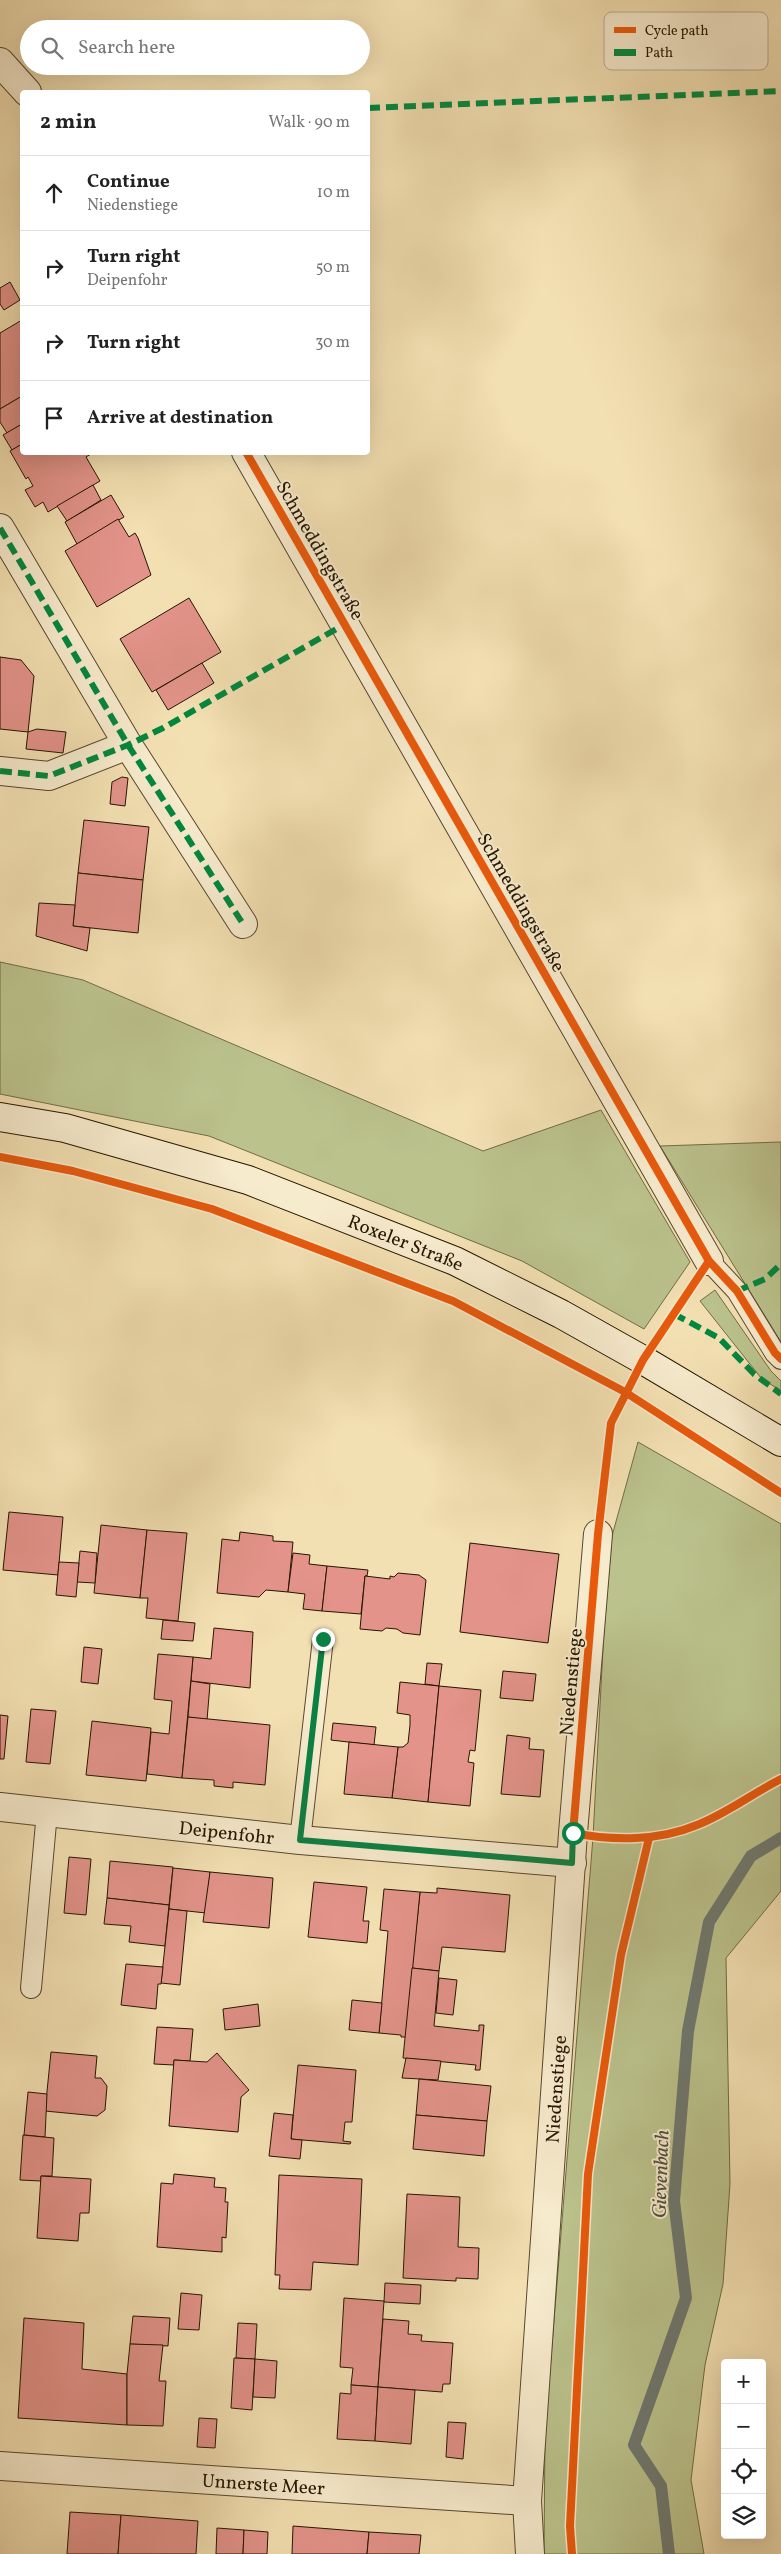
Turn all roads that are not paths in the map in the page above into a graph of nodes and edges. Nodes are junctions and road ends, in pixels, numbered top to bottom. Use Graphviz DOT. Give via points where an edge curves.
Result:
graph roads {
  1 [pos="0,62"];
  2 [pos="25,90"];
  3 [pos="248,455"];
  4 [pos="0,528"];
  5 [pos="128,744"];
  6 [pos="0,770"];
  7 [pos="243,924"];
  8 [pos="0,1117"];
  9 [pos="709,1261"];
  10 [pos="781,1359"];
  11 [pos="781,1442"];
  12 [pos="598,1534"];
  13 [pos="323,1639"];
  14 [pos="0,1807"];
  15 [pos="47,1812"];
  16 [pos="300,1840"];
  17 [pos="572,1863"];
  18 [pos="31,1988"];
  19 [pos="0,2466"];
  20 [pos="527,2501"];
  21 [pos="530,2554"];
  1 -- 2 [label="street"];
  3 -- 9 [label="street, Schmeddingstraße"];
  4 -- 5 [label="street"];
  5 -- 6 [label="street" via="49,776"];
  5 -- 7 [label="street"];
  8 -- 11 [label="street, Roxeler Straße" via="65,1128 248,1180 455,1261 561,1314"];
  9 -- 10 [label="lane, Schmeddingstraße" via="737,1291"];
  12 -- 17 [label="street, Niedenstiege"];
  13 -- 16 [label="lane"];
  14 -- 15 [label="street, Deipenfohr"];
  15 -- 16 [label="street, Deipenfohr"];
  15 -- 18 [label="lane"];
  16 -- 17 [label="street, Deipenfohr"];
  17 -- 20 [label="street, Niedenstiege"];
  19 -- 20 [label="street, Unnerste Meer"];
  20 -- 21 [label="street, Niedenstiege"];
}
